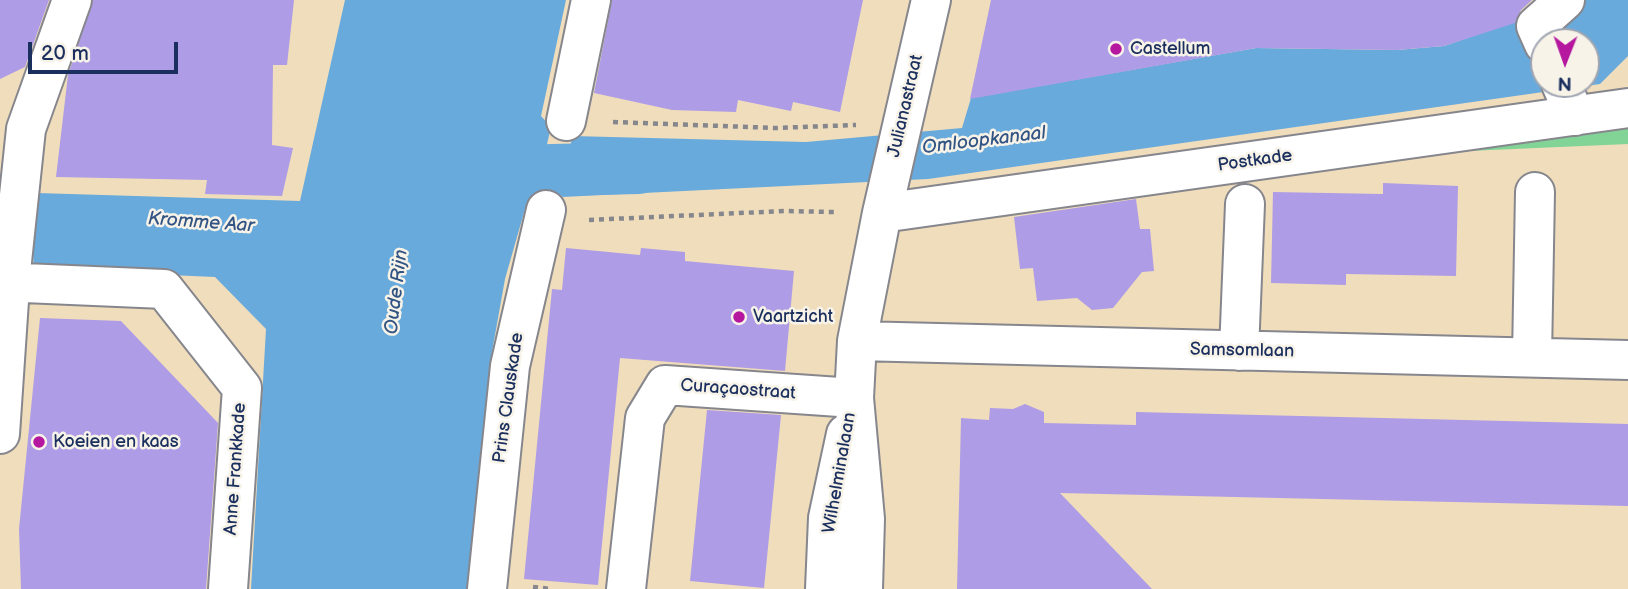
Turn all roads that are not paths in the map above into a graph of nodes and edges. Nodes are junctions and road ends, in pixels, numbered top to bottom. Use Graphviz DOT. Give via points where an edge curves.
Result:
graph roads {
  1 [pos="72,0"];
  2 [pos="591,0"];
  3 [pos="931,0"];
  4 [pos="1565,0"];
  5 [pos="1537,28"];
  6 [pos="1568,100"];
  7 [pos="1628,108"];
  8 [pos="566,121"];
  9 [pos="13,131"];
  10 [pos="1535,192"];
  11 [pos="1245,204"];
  12 [pos="882,213"];
  13 [pos="544,220"];
  14 [pos="7,278"];
  15 [pos="857,341"];
  16 [pos="1239,351"];
  17 [pos="1532,357"];
  18 [pos="1628,360"];
  19 [pos="854,398"];
  20 [pos="0,434"];
  21 [pos="228,589"];
  22 [pos="487,589"];
  23 [pos="626,589"];
  24 [pos="825,589"];
  25 [pos="863,589"];
  1 -- 9 [label="street"];
  2 -- 8 [label="street"];
  3 -- 12 [label="street, Julianastraat"];
  4 -- 5 [label="street"];
  6 -- 7 [label="street, Postkade"];
  6 -- 12 [label="street, Postkade"];
  9 -- 14 [label="street" via="20,187"];
  10 -- 17 [label="street"];
  11 -- 16 [label="street"];
  12 -- 15 [label="street, Wilhelminalaan"];
  13 -- 22 [label="street, Prins Clauskade" via="510,366"];
  14 -- 20 [label="street"];
  14 -- 21 [label="street, Anne Frankkade" via="164,289 242,388"];
  15 -- 16 [label="street, Samsomlaan"];
  15 -- 19 [label="street, Wilhelminalaan"];
  16 -- 17 [label="street, Samsomlaan"];
  17 -- 18 [label="street, Samsomlaan"];
  19 -- 23 [label="street, Curaçaostraat" via="665,385 645,418"];
  19 -- 24 [label="street, Wilhelminalaan" via="828,518"];
  19 -- 25 [label="street, Wilhelminalaan" via="865,519"];
}
